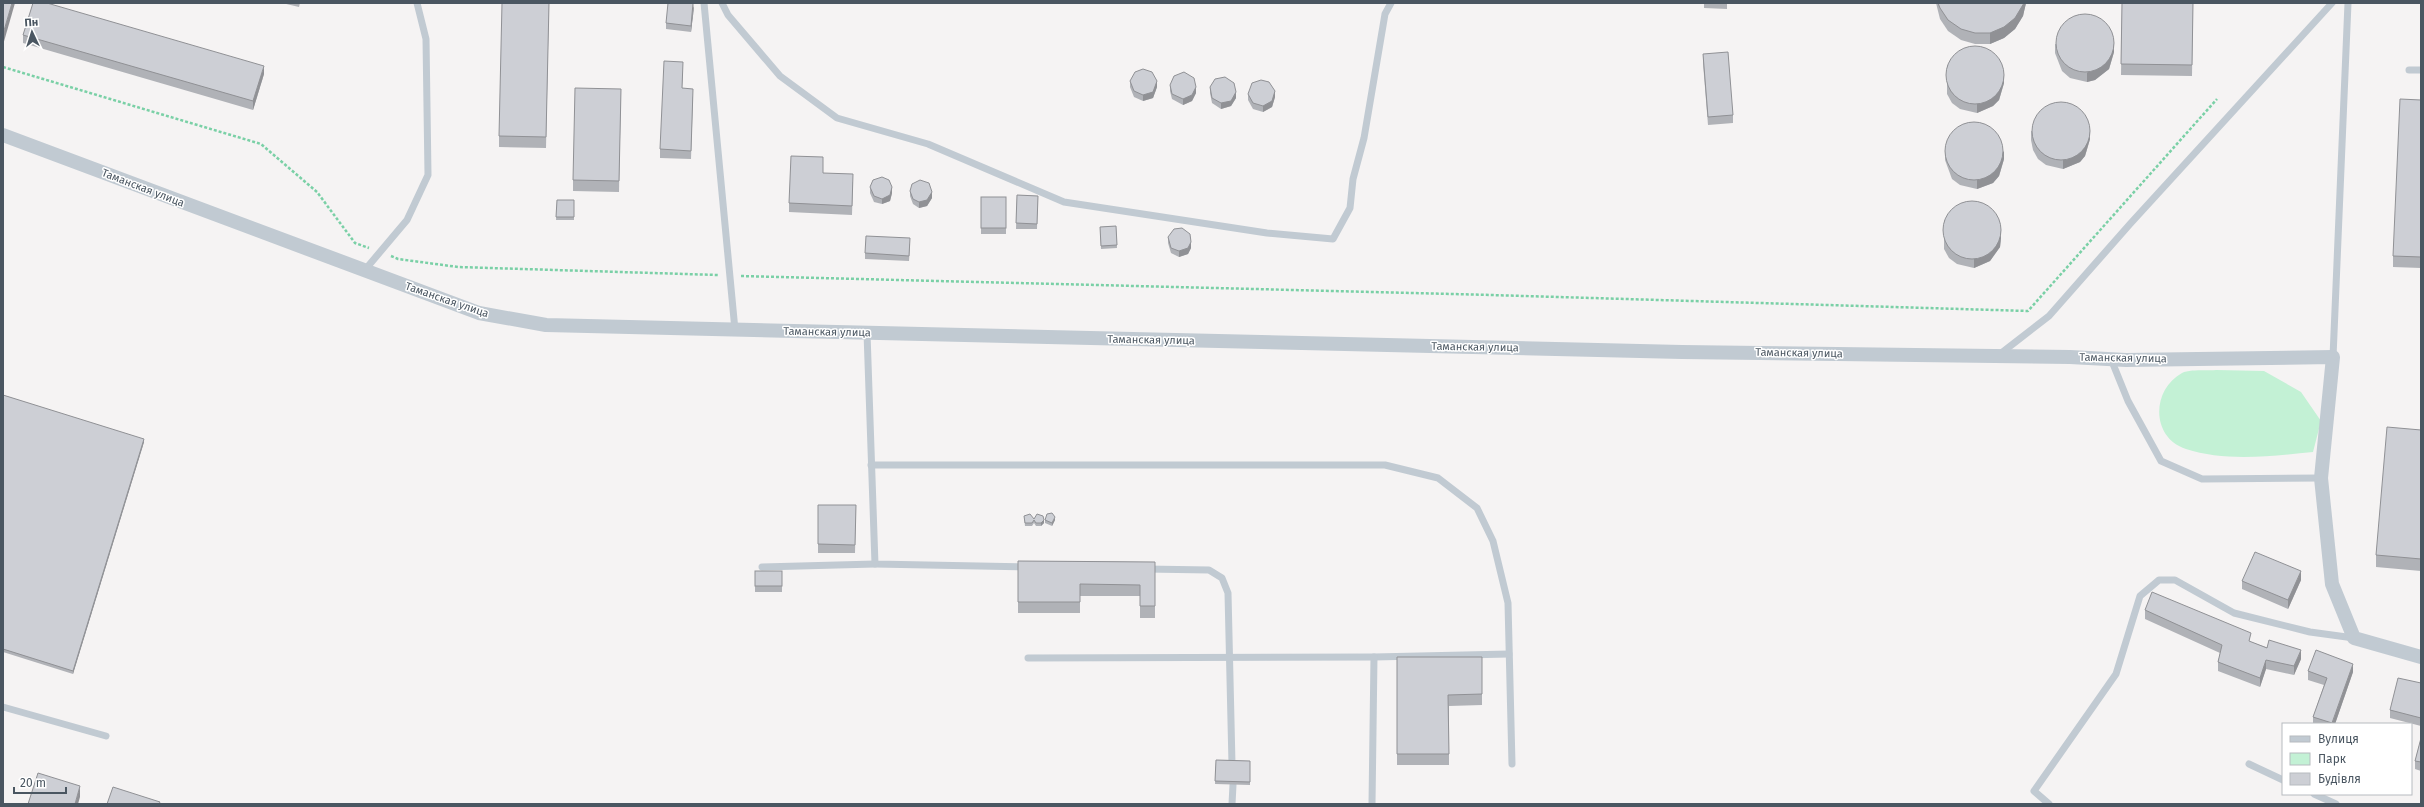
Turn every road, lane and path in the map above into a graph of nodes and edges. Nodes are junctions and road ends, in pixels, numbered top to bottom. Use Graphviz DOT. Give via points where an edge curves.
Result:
graph roads {
  1 [pos="417,3"];
  2 [pos="704,3"];
  3 [pos="722,3"];
  4 [pos="1391,3"];
  5 [pos="2332,3"];
  6 [pos="2348,3"];
  7 [pos="3,67"];
  8 [pos="2409,70"];
  9 [pos="2421,70"];
  10 [pos="2217,99"];
  11 [pos="3,135"];
  12 [pos="380,252"];
  13 [pos="364,271"];
  14 [pos="730,276"];
  15 [pos="735,330"];
  16 [pos="868,333"];
  17 [pos="1998,356"];
  18 [pos="2333,357"];
  19 [pos="2111,359"];
  20 [pos="870,465"];
  21 [pos="2321,478"];
  22 [pos="875,564"];
  23 [pos="762,567"];
  24 [pos="1034,567"];
  25 [pos="1138,568"];
  26 [pos="2354,638"];
  27 [pos="1509,654"];
  28 [pos="1231,656"];
  29 [pos="2421,657"];
  30 [pos="1028,658"];
  31 [pos="1374,658"];
  32 [pos="3,707"];
  33 [pos="106,736"];
  34 [pos="1232,764"];
  35 [pos="1512,764"];
  36 [pos="2249,764"];
  37 [pos="2282,780"];
  38 [pos="1232,785"];
  39 [pos="2316,795"];
  40 [pos="1232,804"];
  41 [pos="1372,804"];
  42 [pos="2049,804"];
  43 [pos="2336,804"];
  1 -- 12 [label="lane" via="426,39 428,175 407,220"];
  2 -- 14 [label="lane"];
  3 -- 4 [label="lane" via="728,15 780,76 837,118 928,144 1064,202 1267,233 1333,239 1350,208 1353,179 1364,138 1385,14"];
  5 -- 17 [label="lane" via="2049,316"];
  6 -- 18 [label="lane"];
  7 -- 12 [label="path" via="261,144 317,192 355,242"];
  8 -- 9 [label="lane"];
  10 -- 14 [label="path" via="2028,311"];
  11 -- 13 [label="street, Таманская улица"];
  12 -- 13 [label="lane"];
  12 -- 14 [label="path" via="398,259 458,267"];
  13 -- 15 [label="street, Таманская улица" via="479,313 546,325"];
  14 -- 15 [label="lane"];
  15 -- 16 [label="street, Таманская улица"];
  16 -- 17 [label="street, Таманская улица" via="1682,352"];
  16 -- 20 [label="lane"];
  17 -- 19 [label="street, Таманская улица"];
  18 -- 19 [label="street, Таманская улица"];
  18 -- 21 [label="street"];
  19 -- 21 [label="lane" via="2128,401 2161,461 2202,479"];
  20 -- 22 [label="lane"];
  20 -- 27 [label="lane" via="1385,465 1438,478 1477,508 1493,541 1508,603"];
  21 -- 26 [label="street" via="2332,584"];
  22 -- 23 [label="lane"];
  22 -- 24 [label="lane"];
  25 -- 28 [label="lane" via="1209,570 1222,578 1228,593"];
  26 -- 29 [label="street"];
  26 -- 42 [label="lane" via="2310,632 2234,613 2175,580 2159,580 2140,596 2116,674 2034,791"];
  27 -- 31 [label="lane"];
  27 -- 35 [label="lane"];
  28 -- 30 [label="lane"];
  28 -- 31 [label="lane"];
  28 -- 34 [label="lane"];
  31 -- 41 [label="lane"];
  32 -- 33 [label="lane"];
  36 -- 37 [label="lane"];
  38 -- 40 [label="lane"];
  39 -- 43 [label="lane"];
}
